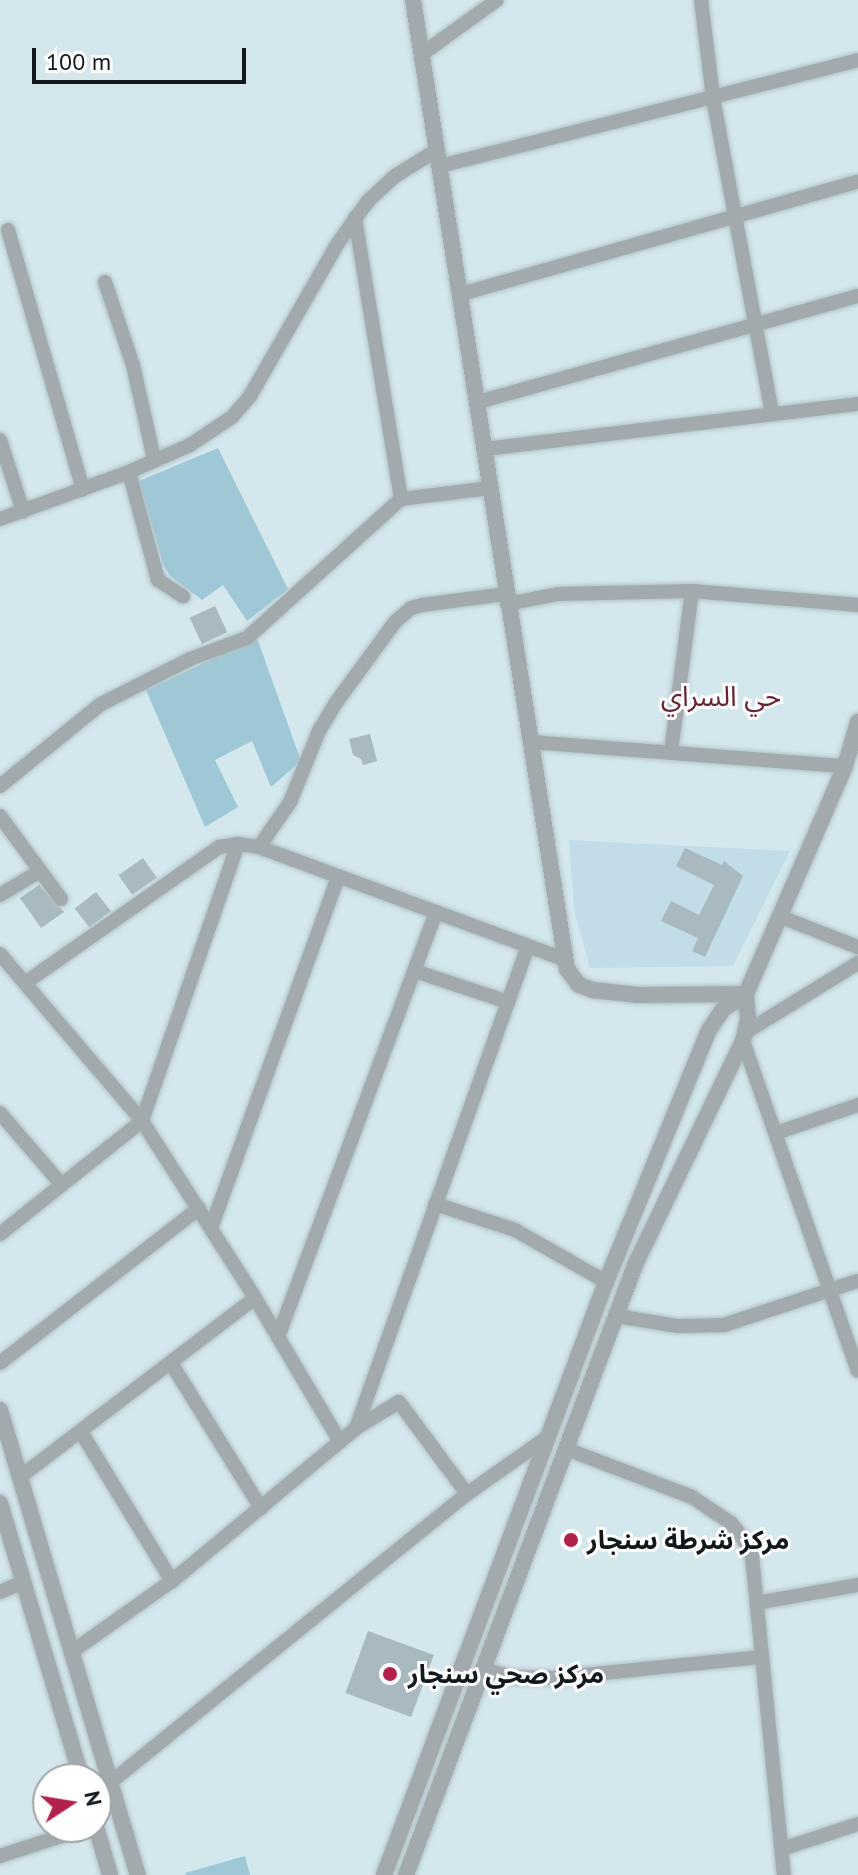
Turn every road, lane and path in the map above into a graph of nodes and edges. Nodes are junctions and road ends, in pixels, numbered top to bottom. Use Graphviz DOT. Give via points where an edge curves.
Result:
graph roads {
  1 [pos="413,0"];
  2 [pos="497,0"];
  3 [pos="701,0"];
  4 [pos="422,54"];
  5 [pos="858,60"];
  6 [pos="713,98"];
  7 [pos="438,158"];
  8 [pos="858,182"];
  9 [pos="735,215"];
  10 [pos="355,218"];
  11 [pos="8,230"];
  12 [pos="105,282"];
  13 [pos="461,294"];
  14 [pos="858,296"];
  15 [pos="756,324"];
  16 [pos="478,402"];
  17 [pos="858,404"];
  18 [pos="772,413"];
  19 [pos="0,440"];
  20 [pos="485,449"];
  21 [pos="154,459"];
  22 [pos="129,472"];
  23 [pos="491,488"];
  24 [pos="83,489"];
  25 [pos="401,499"];
  26 [pos="23,511"];
  27 [pos="0,519"];
  28 [pos="692,591"];
  29 [pos="183,596"];
  30 [pos="506,599"];
  31 [pos="858,605"];
  32 [pos="858,722"];
  33 [pos="531,742"];
  34 [pos="671,752"];
  35 [pos="845,766"];
  36 [pos="0,786"];
  37 [pos="0,816"];
  38 [pos="238,844"];
  39 [pos="259,847"];
  40 [pos="40,871"];
  41 [pos="338,877"];
  42 [pos="0,895"];
  43 [pos="61,899"];
  44 [pos="436,912"];
  45 [pos="781,917"];
  46 [pos="528,946"];
  47 [pos="858,947"];
  48 [pos="0,954"];
  49 [pos="564,959"];
  50 [pos="858,963"];
  51 [pos="415,971"];
  52 [pos="25,983"];
  53 [pos="746,994"];
  54 [pos="508,1002"];
  55 [pos="714,1020"];
  56 [pos="745,1037"];
  57 [pos="858,1105"];
  58 [pos="0,1113"];
  59 [pos="142,1121"];
  60 [pos="776,1133"];
  61 [pos="62,1185"];
  62 [pos="435,1204"];
  63 [pos="199,1208"];
  64 [pos="211,1228"];
  65 [pos="0,1234"];
  66 [pos="858,1281"];
  67 [pos="606,1282"];
  68 [pos="832,1291"];
  69 [pos="255,1298"];
  70 [pos="616,1316"];
  71 [pos="278,1337"];
  72 [pos="0,1363"];
  73 [pos="171,1363"];
  74 [pos="858,1371"];
  75 [pos="0,1410"];
  76 [pos="356,1428"];
  77 [pos="81,1432"];
  78 [pos="549,1436"];
  79 [pos="340,1442"];
  80 [pos="569,1450"];
  81 [pos="20,1477"];
  82 [pos="467,1494"];
  83 [pos="0,1503"];
  84 [pos="261,1508"];
  85 [pos="172,1581"];
  86 [pos="23,1582"];
  87 [pos="858,1585"];
  88 [pos="0,1592"];
  89 [pos="757,1603"];
  90 [pos="73,1651"];
  91 [pos="762,1657"];
  92 [pos="482,1669"];
  93 [pos="77,1763"];
  94 [pos="105,1763"];
  95 [pos="112,1781"];
  96 [pos="112,1785"];
  97 [pos="858,1824"];
  98 [pos="40,1843"];
  99 [pos="101,1843"];
  100 [pos="782,1849"];
  101 [pos="0,1856"];
  102 [pos="110,1875"];
  103 [pos="138,1875"];
  104 [pos="384,1875"];
  105 [pos="406,1875"];
  106 [pos="784,1875"];
  1 -- 4 [label="street"];
  2 -- 4 [label="street"];
  3 -- 6 [label="street"];
  4 -- 7 [label="street"];
  5 -- 6 [label="street"];
  6 -- 7 [label="street"];
  6 -- 9 [label="street"];
  7 -- 10 [label="street" via="395,176"];
  7 -- 13 [label="street"];
  8 -- 9 [label="street"];
  9 -- 13 [label="street"];
  9 -- 15 [label="street"];
  10 -- 21 [label="street" via="241,408 208,435"];
  10 -- 25 [label="street"];
  11 -- 24 [label="street"];
  12 -- 21 [label="street" via="133,365"];
  13 -- 16 [label="street"];
  14 -- 15 [label="street"];
  15 -- 16 [label="street"];
  15 -- 18 [label="street"];
  16 -- 20 [label="street"];
  17 -- 18 [label="street"];
  18 -- 20 [label="street"];
  19 -- 26 [label="street"];
  20 -- 23 [label="street"];
  21 -- 22 [label="street"];
  22 -- 24 [label="street"];
  22 -- 29 [label="street" via="158,580"];
  23 -- 25 [label="street"];
  23 -- 30 [label="street"];
  24 -- 26 [label="street"];
  25 -- 36 [label="street" via="247,638 190,659 101,704"];
  26 -- 27 [label="street"];
  28 -- 30 [label="street"];
  28 -- 31 [label="street"];
  28 -- 34 [label="street"];
  30 -- 33 [label="street"];
  30 -- 39 [label="street" via="422,605 403,614 335,704 290,802"];
  32 -- 35 [label="street"];
  33 -- 34 [label="street"];
  33 -- 49 [label="street"];
  34 -- 35 [label="street"];
  35 -- 45 [label="street"];
  37 -- 40 [label="street"];
  38 -- 39 [label="street"];
  38 -- 52 [label="street" via="219,847"];
  38 -- 59 [label="street"];
  39 -- 41 [label="street"];
  40 -- 42 [label="street"];
  40 -- 43 [label="street"];
  41 -- 44 [label="street"];
  41 -- 64 [label="street"];
  44 -- 46 [label="street"];
  44 -- 51 [label="street"];
  45 -- 47 [label="street"];
  45 -- 53 [label="street"];
  46 -- 49 [label="street"];
  46 -- 54 [label="street"];
  48 -- 52 [label="street"];
  49 -- 53 [label="street" via="573,980 593,990"];
  50 -- 56 [label="street"];
  51 -- 54 [label="street"];
  51 -- 71 [label="street"];
  52 -- 59 [label="street"];
  53 -- 55 [label="street"];
  53 -- 56 [label="street"];
  54 -- 62 [label="street"];
  55 -- 56 [label="street" via="734,1016 742,1022"];
  55 -- 67 [label="street"];
  56 -- 60 [label="street"];
  56 -- 70 [label="street" via="635,1265"];
  57 -- 60 [label="street"];
  58 -- 61 [label="street"];
  59 -- 61 [label="street"];
  59 -- 63 [label="street"];
  60 -- 68 [label="street"];
  61 -- 65 [label="street"];
  62 -- 67 [label="street" via="515,1230"];
  62 -- 76 [label="street"];
  63 -- 64 [label="street"];
  63 -- 72 [label="street"];
  64 -- 69 [label="street"];
  66 -- 68 [label="street"];
  67 -- 78 [label="street"];
  68 -- 70 [label="street" via="724,1325 678,1326"];
  68 -- 74 [label="street"];
  69 -- 71 [label="street"];
  69 -- 73 [label="street"];
  70 -- 80 [label="street"];
  71 -- 79 [label="street"];
  73 -- 77 [label="street"];
  73 -- 84 [label="street"];
  75 -- 81 [label="street"];
  76 -- 79 [label="street"];
  76 -- 82 [label="street" via="399,1402"];
  77 -- 81 [label="street"];
  77 -- 85 [label="street"];
  78 -- 82 [label="street"];
  78 -- 104 [label="street"];
  79 -- 84 [label="street"];
  80 -- 89 [label="street" via="692,1497 731,1523 752,1556"];
  80 -- 92 [label="street"];
  81 -- 90 [label="street"];
  82 -- 95 [label="street"];
  83 -- 86 [label="street"];
  84 -- 85 [label="street"];
  85 -- 90 [label="street"];
  86 -- 88 [label="street"];
  86 -- 93 [label="street"];
  87 -- 89 [label="street"];
  89 -- 91 [label="street"];
  90 -- 94 [label="street"];
  91 -- 92 [label="street" via="546,1678"];
  91 -- 100 [label="street"];
  92 -- 105 [label="street"];
  96 -- 103 [label="street"];
  97 -- 100 [label="street"];
  98 -- 101 [label="street"];
  99 -- 102 [label="street"];
  100 -- 106 [label="street"];
}
